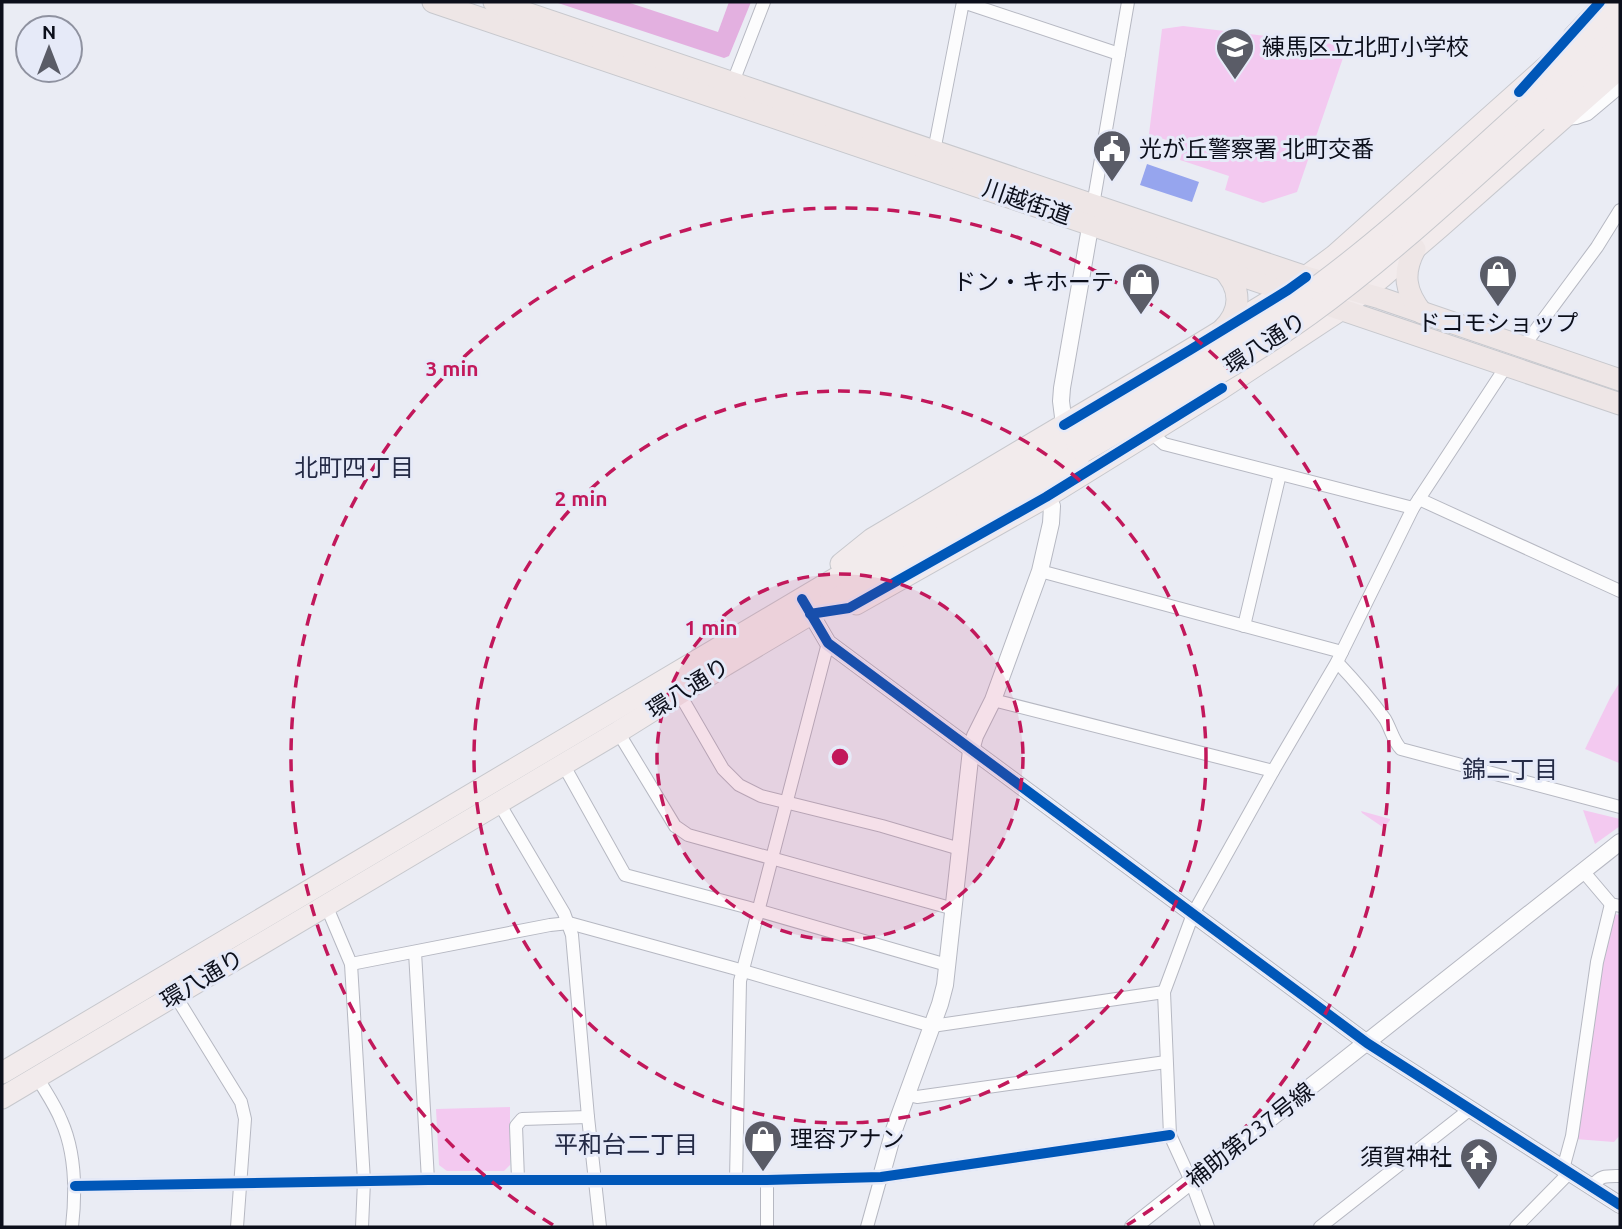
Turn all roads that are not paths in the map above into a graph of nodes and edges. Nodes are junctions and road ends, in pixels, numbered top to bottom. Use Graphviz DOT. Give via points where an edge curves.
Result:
graph roads {
  1 [pos="433,2"];
  2 [pos="494,2"];
  3 [pos="764,2"];
  4 [pos="1128,2"];
  5 [pos="1600,2"];
  6 [pos="1619,2"];
  7 [pos="525,15"];
  8 [pos="1620,24"];
  9 [pos="1620,46"];
  10 [pos="1119,54"];
  11 [pos="1620,68"];
  12 [pos="733,82"];
  13 [pos="1620,86"];
  14 [pos="1527,107"];
  15 [pos="1563,119"];
  16 [pos="934,151"];
  17 [pos="1408,190"];
  18 [pos="1620,210"];
  19 [pos="1092,215"];
  20 [pos="1440,227"];
  21 [pos="1415,249"];
  22 [pos="1222,268"];
  23 [pos="1306,277"];
  24 [pos="1288,290"];
  25 [pos="1362,293"];
  26 [pos="1342,309"];
  27 [pos="1422,313"];
  28 [pos="1222,330"];
  29 [pos="1522,347"];
  30 [pos="1190,351"];
  31 [pos="1507,365"];
  32 [pos="1620,380"];
  33 [pos="1222,388"];
  34 [pos="1620,404"];
  35 [pos="1153,431"];
  36 [pos="1074,438"];
  37 [pos="1280,474"];
  38 [pos="1046,497"];
  39 [pos="1416,503"];
  40 [pos="1040,571"];
  41 [pos="1620,591"];
  42 [pos="806,606"];
  43 [pos="1244,626"];
  44 [pos="828,643"];
  45 [pos="1339,657"];
  46 [pos="679,693"];
  47 [pos="993,701"];
  48 [pos="618,732"];
  49 [pos="971,750"];
  50 [pos="563,764"];
  51 [pos="1273,771"];
  52 [pos="785,802"];
  53 [pos="499,803"];
  54 [pos="1620,807"];
  55 [pos="1620,842"];
  56 [pos="960,849"];
  57 [pos="771,858"];
  58 [pos="1583,872"];
  59 [pos="327,905"];
  60 [pos="1615,905"];
  61 [pos="954,909"];
  62 [pos="757,911"];
  63 [pos="1193,914"];
  64 [pos="569,923"];
  65 [pos="415,952"];
  66 [pos="352,964"];
  67 [pos="947,965"];
  68 [pos="742,970"];
  69 [pos="1164,992"];
  70 [pos="175,995"];
  71 [pos="932,1026"];
  72 [pos="1367,1043"];
  73 [pos="1166,1062"];
  74 [pos="2,1073"];
  75 [pos="37,1077"];
  76 [pos="908,1095"];
  77 [pos="2,1098"];
  78 [pos="1469,1110"];
  79 [pos="588,1117"];
  80 [pos="1171,1135"];
  81 [pos="1566,1171"];
  82 [pos="881,1177"];
  83 [pos="1620,1177"];
  84 [pos="518,1179"];
  85 [pos="428,1180"];
  86 [pos="595,1180"];
  87 [pos="736,1180"];
  88 [pos="766,1180"];
  89 [pos="364,1181"];
  90 [pos="1191,1181"];
  91 [pos="240,1182"];
  92 [pos="75,1186"];
  93 [pos="1592,1186"];
  94 [pos="1620,1205"];
  95 [pos="72,1227"];
  96 [pos="237,1227"];
  97 [pos="362,1227"];
  98 [pos="600,1227"];
  99 [pos="768,1227"];
  100 [pos="867,1227"];
  101 [pos="1133,1227"];
  102 [pos="1208,1227"];
  103 [pos="1320,1227"];
  104 [pos="1516,1227"];
  1 -- 7 [label="highway, 川越街道"];
  2 -- 7 [label="highway, 川越街道"];
  3 -- 12 [label="street"];
  4 -- 10 [label="street"];
  5 -- 14 [label="street"];
  6 -- 14 [label="main road"];
  7 -- 12 [label="highway, 川越街道"];
  7 -- 19 [label="highway, 川越街道"];
  8 -- 14 [label="main road, 環八通り"];
  9 -- 14 [label="main road, 環八通り"];
  10 -- 16 [label="street" via="962,2"];
  10 -- 19 [label="street"];
  11 -- 15 [label="main road"];
  12 -- 16 [label="highway, 川越街道"];
  13 -- 15 [label="street" via="1588,114"];
  14 -- 17 [label="main road"];
  14 -- 36 [label="main road, 環八通り, bridge" via="1377,240 1293,304"];
  15 -- 20 [label="main road"];
  16 -- 19 [label="highway, 川越街道"];
  17 -- 20 [label="main road"];
  17 -- 23 [label="main road"];
  18 -- 29 [label="street"];
  19 -- 22 [label="highway, 川越街道"];
  19 -- 23 [label="highway, 川越街道"];
  19 -- 36 [label="street" via="1062,388 1061,401"];
  20 -- 21 [label="main road"];
  21 -- 25 [label="main road"];
  21 -- 27 [label="highway" via="1406,274 1412,299"];
  22 -- 24 [label="highway, 川越街道"];
  22 -- 28 [label="highway" via="1233,282 1237,304 1233,319"];
  23 -- 24 [label="main road"];
  23 -- 25 [label="highway, 川越街道"];
  24 -- 26 [label="highway, 川越街道"];
  24 -- 28 [label="main road"];
  25 -- 26 [label="main road"];
  25 -- 27 [label="highway, 川越街道"];
  26 -- 31 [label="highway, 川越街道"];
  26 -- 33 [label="main road"];
  27 -- 29 [label="highway, 川越街道"];
  28 -- 30 [label="main road"];
  29 -- 32 [label="highway, 川越街道"];
  30 -- 33 [label="main road" via="1215,348 1226,355 1230,373"];
  30 -- 36 [label="main road"];
  31 -- 34 [label="highway, 川越街道"];
  31 -- 39 [label="street"];
  33 -- 35 [label="main road"];
  35 -- 37 [label="street" via="1164,444"];
  35 -- 38 [label="main road"];
  36 -- 42 [label="main road, 環八通り"];
  37 -- 39 [label="street"];
  37 -- 43 [label="street"];
  38 -- 40 [label="street" via="1052,506 1051,523"];
  38 -- 42 [label="main road" via="849,608"];
  39 -- 41 [label="street"];
  39 -- 45 [label="street"];
  40 -- 43 [label="street"];
  40 -- 47 [label="street"];
  42 -- 44 [label="street"];
  42 -- 46 [label="main road, 環八通り"];
  42 -- 74 [label="main road, 環八通り"];
  43 -- 45 [label="street"];
  44 -- 49 [label="street"];
  44 -- 52 [label="street"];
  45 -- 51 [label="street"];
  45 -- 54 [label="street" via="1401,749"];
  46 -- 48 [label="main road, 環八通り"];
  46 -- 52 [label="street" via="723,769 749,791"];
  47 -- 49 [label="street"];
  47 -- 51 [label="street"];
  48 -- 50 [label="main road, 環八通り"];
  48 -- 57 [label="street" via="675,826 688,835"];
  49 -- 56 [label="street"];
  49 -- 63 [label="street"];
  50 -- 53 [label="main road, 環八通り"];
  50 -- 62 [label="street" via="625,875"];
  51 -- 63 [label="street"];
  52 -- 56 [label="street"];
  52 -- 57 [label="street"];
  53 -- 59 [label="main road, 環八通り"];
  53 -- 64 [label="street"];
  55 -- 58 [label="street, 補助第237号線"];
  56 -- 61 [label="street"];
  57 -- 61 [label="street"];
  57 -- 62 [label="street"];
  58 -- 60 [label="street"];
  58 -- 72 [label="street, 補助第237号線"];
  59 -- 66 [label="street"];
  59 -- 70 [label="main road, 環八通り"];
  60 -- 81 [label="street" via="1597,962"];
  61 -- 67 [label="street"];
  62 -- 67 [label="street"];
  62 -- 68 [label="street"];
  63 -- 69 [label="street"];
  63 -- 72 [label="street"];
  64 -- 65 [label="street"];
  64 -- 68 [label="street"];
  64 -- 79 [label="street"];
  65 -- 66 [label="street"];
  65 -- 85 [label="street"];
  66 -- 89 [label="street"];
  67 -- 71 [label="street"];
  68 -- 71 [label="street"];
  68 -- 87 [label="street"];
  69 -- 71 [label="street"];
  69 -- 73 [label="street"];
  70 -- 75 [label="main road, 環八通り"];
  70 -- 91 [label="street" via="241,1102 245,1119"];
  71 -- 76 [label="street"];
  72 -- 78 [label="street"];
  72 -- 90 [label="street, 補助第237号線"];
  73 -- 76 [label="street"];
  73 -- 80 [label="street"];
  75 -- 77 [label="main road, 環八通り"];
  75 -- 92 [label="street" via="61,1117"];
  76 -- 82 [label="street"];
  78 -- 81 [label="street"];
  78 -- 103 [label="street"];
  79 -- 84 [label="street" via="522,1119 516,1126"];
  79 -- 86 [label="street"];
  80 -- 82 [label="street"];
  80 -- 90 [label="street"];
  81 -- 93 [label="street"];
  81 -- 104 [label="street"];
  82 -- 88 [label="street"];
  82 -- 100 [label="street"];
  83 -- 93 [label="street" via="1606,1176"];
  84 -- 85 [label="street"];
  84 -- 86 [label="street"];
  85 -- 89 [label="street"];
  86 -- 87 [label="street"];
  86 -- 98 [label="street"];
  87 -- 88 [label="street"];
  88 -- 99 [label="street"];
  89 -- 91 [label="street"];
  89 -- 97 [label="street"];
  90 -- 101 [label="street, 補助第237号線"];
  90 -- 102 [label="street"];
  91 -- 92 [label="street"];
  91 -- 96 [label="street"];
  92 -- 95 [label="street"];
  93 -- 94 [label="street"];
}
